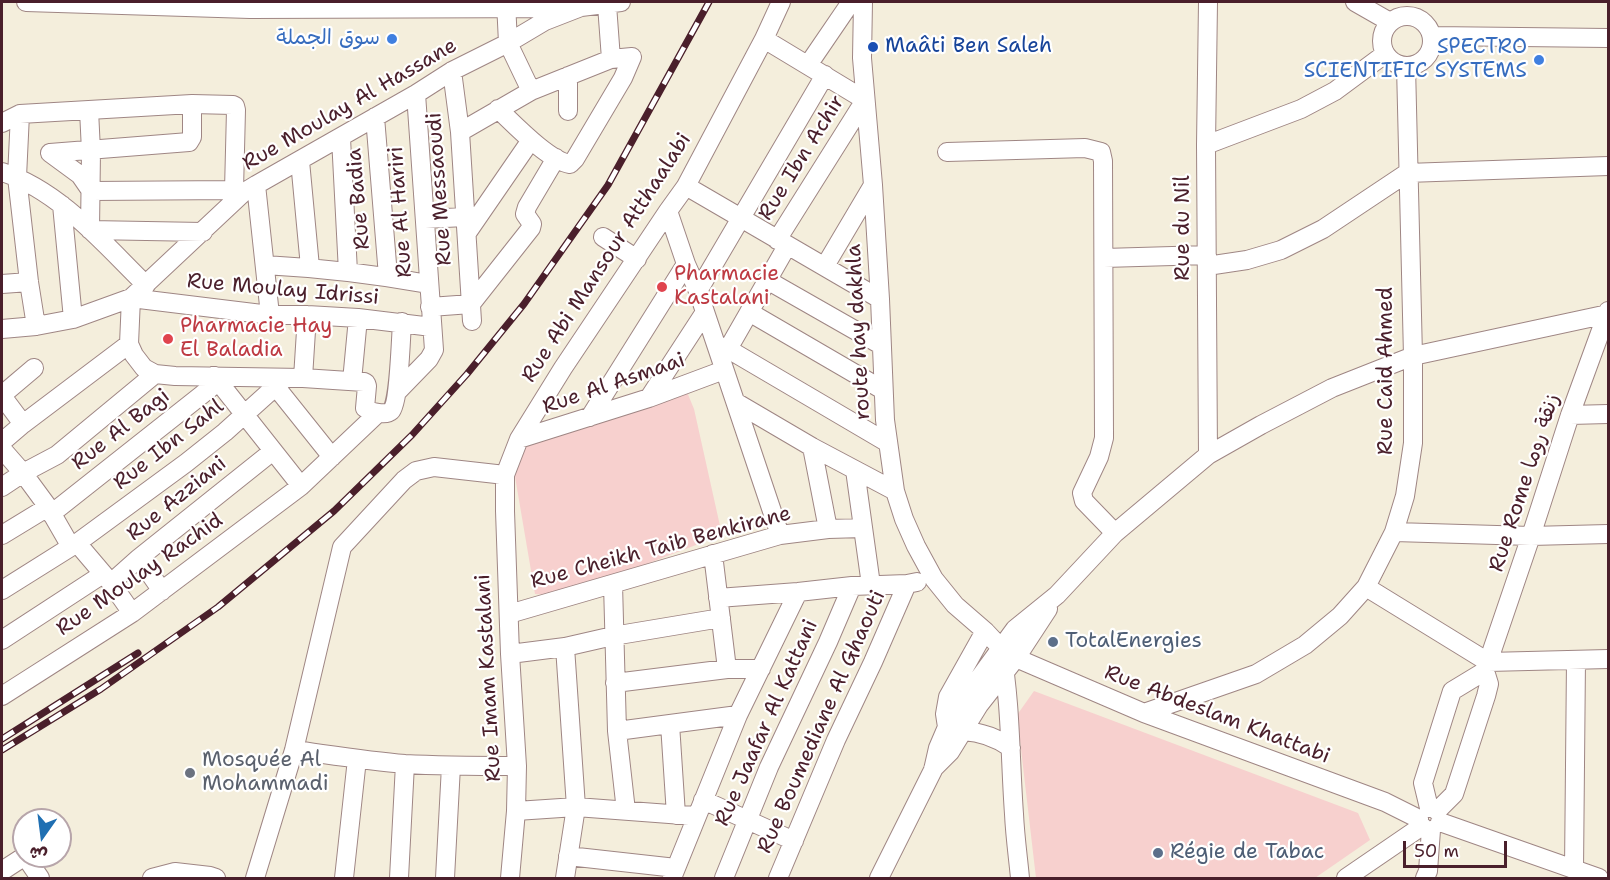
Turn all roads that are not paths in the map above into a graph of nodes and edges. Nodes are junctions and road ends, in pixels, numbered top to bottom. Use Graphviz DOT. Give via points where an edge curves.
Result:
graph roads {
  1 [pos="26,2"];
  2 [pos="76,2"];
  3 [pos="781,2"];
  4 [pos="851,2"];
  5 [pos="863,2"];
  6 [pos="1208,2"];
  7 [pos="1355,2"];
  8 [pos="600,4"];
  9 [pos="250,5"];
  10 [pos="507,5"];
  11 [pos="1407,9"];
  12 [pos="1390,22"];
  13 [pos="1432,36"];
  14 [pos="1608,38"];
  15 [pos="764,39"];
  16 [pos="508,43"];
  17 [pos="1385,54"];
  18 [pos="611,59"];
  19 [pos="808,65"];
  20 [pos="1406,66"];
  21 [pos="452,71"];
  22 [pos="825,75"];
  23 [pos="568,76"];
  24 [pos="531,91"];
  25 [pos="417,94"];
  26 [pos="865,100"];
  27 [pos="192,104"];
  28 [pos="89,110"];
  29 [pos="498,110"];
  30 [pos="568,111"];
  31 [pos="20,114"];
  32 [pos="375,117"];
  33 [pos="2,123"];
  34 [pos="460,132"];
  35 [pos="341,138"];
  36 [pos="531,140"];
  37 [pos="1206,144"];
  38 [pos="91,151"];
  39 [pos="947,152"];
  40 [pos="300,161"];
  41 [pos="563,161"];
  42 [pos="1608,166"];
  43 [pos="1407,173"];
  44 [pos="9,175"];
  45 [pos="873,185"];
  46 [pos="686,186"];
  47 [pos="244,189"];
  48 [pos="91,191"];
  49 [pos="62,205"];
  50 [pos="668,211"];
  51 [pos="425,219"];
  52 [pos="741,219"];
  53 [pos="466,225"];
  54 [pos="90,230"];
  55 [pos="202,232"];
  56 [pos="603,237"];
  57 [pos="782,243"];
  58 [pos="1104,258"];
  59 [pos="637,259"];
  60 [pos="1207,260"];
  61 [pos="686,264"];
  62 [pos="265,266"];
  63 [pos="825,266"];
  64 [pos="309,267"];
  65 [pos="348,272"];
  66 [pos="388,276"];
  67 [pos="767,280"];
  68 [pos="29,282"];
  69 [pos="2,284"];
  70 [pos="429,284"];
  71 [pos="146,285"];
  72 [pos="698,291"];
  73 [pos="131,298"];
  74 [pos="880,299"];
  75 [pos="430,307"];
  76 [pos="705,312"];
  77 [pos="749,312"];
  78 [pos="472,313"];
  79 [pos="1608,313"];
  80 [pos="270,315"];
  81 [pos="308,315"];
  82 [pos="358,318"];
  83 [pos="73,319"];
  84 [pos="402,322"];
  85 [pos="36,326"];
  86 [pos="432,327"];
  87 [pos="2,329"];
  88 [pos="129,344"];
  89 [pos="881,345"];
  90 [pos="722,347"];
  91 [pos="1413,356"];
  92 [pos="34,368"];
  93 [pos="724,370"];
  94 [pos="155,374"];
  95 [pos="216,379"];
  96 [pos="288,381"];
  97 [pos="359,382"];
  98 [pos="883,390"];
  99 [pos="397,392"];
  100 [pos="2,395"];
  101 [pos="649,398"];
  102 [pos="736,403"];
  103 [pos="384,412"];
  104 [pos="244,414"];
  105 [pos="1608,414"];
  106 [pos="1570,415"];
  107 [pos="590,417"];
  108 [pos="23,424"];
  109 [pos="519,439"];
  110 [pos="2,442"];
  111 [pos="888,443"];
  112 [pos="812,447"];
  113 [pos="2,449"];
  114 [pos="273,451"];
  115 [pos="1208,455"];
  116 [pos="332,457"];
  117 [pos="855,470"];
  118 [pos="23,473"];
  119 [pos="505,476"];
  120 [pos="301,486"];
  121 [pos="2,487"];
  122 [pos="895,491"];
  123 [pos="49,510"];
  124 [pos="863,528"];
  125 [pos="828,529"];
  126 [pos="1395,532"];
  127 [pos="1115,533"];
  128 [pos="1608,534"];
  129 [pos="2,535"];
  130 [pos="780,535"];
  131 [pos="1532,536"];
  132 [pos="74,545"];
  133 [pos="713,554"];
  134 [pos="139,558"];
  135 [pos="107,578"];
  136 [pos="934,579"];
  137 [pos="613,584"];
  138 [pos="907,584"];
  139 [pos="871,585"];
  140 [pos="852,586"];
  141 [pos="1366,587"];
  142 [pos="2,590"];
  143 [pos="162,591"];
  144 [pos="798,592"];
  145 [pos="718,598"];
  146 [pos="132,613"];
  147 [pos="509,614"];
  148 [pos="721,618"];
  149 [pos="985,631"];
  150 [pos="614,636"];
  151 [pos="2,640"];
  152 [pos="565,647"];
  153 [pos="510,654"];
  154 [pos="1008,659"];
  155 [pos="1608,659"];
  156 [pos="1576,660"];
  157 [pos="1487,666"];
  158 [pos="727,669"];
  159 [pos="761,669"];
  160 [pos="615,683"];
  161 [pos="2,696"];
  162 [pos="1144,714"];
  163 [pos="738,715"];
  164 [pos="670,724"];
  165 [pos="955,729"];
  166 [pos="617,731"];
  167 [pos="1011,748"];
  168 [pos="294,750"];
  169 [pos="357,759"];
  170 [pos="405,764"];
  171 [pos="451,766"];
  172 [pos="517,766"];
  173 [pos="576,807"];
  174 [pos="699,808"];
  175 [pos="516,811"];
  176 [pos="626,811"];
  177 [pos="675,815"];
  178 [pos="1430,819"];
  179 [pos="747,820"];
  180 [pos="794,841"];
  181 [pos="568,856"];
  182 [pos="1574,870"];
  183 [pos="2,871"];
  184 [pos="674,873"];
  185 [pos="211,878"];
  186 [pos="40,879"];
  187 [pos="152,879"];
  188 [pos="255,879"];
  189 [pos="344,879"];
  190 [pos="399,879"];
  191 [pos="445,879"];
  192 [pos="510,879"];
  193 [pos="565,879"];
  194 [pos="724,879"];
  195 [pos="778,879"];
  196 [pos="879,879"];
  197 [pos="1020,879"];
  198 [pos="1346,879"];
  199 [pos="1425,879"];
  200 [pos="1599,879"];
  1 -- 2 [label="street"];
  2 -- 9 [label="street"];
  3 -- 15 [label="street, Rue Abi Mansour Atthaalabi"];
  4 -- 19 [label="street"];
  5 -- 26 [label="street, route hay dakhla"];
  6 -- 37 [label="street, Rue du Nil"];
  7 -- 12 [label="street"];
  8 -- 10 [label="street"];
  8 -- 16 [label="street, Rue Moulay Al Hassane" via="545,21"];
  8 -- 18 [label="street"];
  9 -- 10 [label="street"];
  10 -- 16 [label="street"];
  11 -- 12 [label="street"];
  11 -- 13 [label="street" via="1423,21"];
  12 -- 17 [label="street" via="1382,37"];
  13 -- 14 [label="street"];
  13 -- 20 [label="street" via="1432,47 1426,57"];
  15 -- 19 [label="street"];
  15 -- 46 [label="street, Rue Abi Mansour Atthaalabi"];
  16 -- 21 [label="street, Rue Moulay Al Hassane"];
  16 -- 24 [label="street"];
  17 -- 20 [label="street" via="1394,63"];
  17 -- 37 [label="street" via="1335,92 1300,110"];
  18 -- 23 [label="street"];
  18 -- 41 [label="street" via="632,57 575,159"];
  19 -- 22 [label="street"];
  20 -- 43 [label="street, Rue Caid Ahmed"];
  21 -- 25 [label="street, Rue Moulay Al Hassane"];
  21 -- 34 [label="street, Rue Messaoudi"];
  22 -- 26 [label="street"];
  22 -- 52 [label="street"];
  23 -- 24 [label="street"];
  23 -- 30 [label="street"];
  24 -- 29 [label="street"];
  25 -- 32 [label="street, Rue Moulay Al Hassane"];
  25 -- 51 [label="street, Rue Al Hariri"];
  26 -- 45 [label="street, route hay dakhla"];
  26 -- 57 [label="street, Rue Ibn Achir"];
  27 -- 28 [label="street"];
  27 -- 38 [label="street" via="191,141"];
  27 -- 47 [label="street" via="235,106"];
  28 -- 31 [label="street"];
  28 -- 38 [label="street"];
  29 -- 34 [label="street"];
  29 -- 36 [label="street"];
  31 -- 33 [label="street"];
  31 -- 44 [label="street"];
  32 -- 35 [label="street, Rue Moulay Al Hassane"];
  32 -- 66 [label="street, Rue Badia"];
  34 -- 53 [label="street, Rue Messaoudi"];
  35 -- 40 [label="street, Rue Moulay Al Hassane"];
  35 -- 65 [label="street"];
  36 -- 41 [label="street"];
  36 -- 53 [label="street"];
  37 -- 60 [label="street, Rue du Nil"];
  38 -- 48 [label="street"];
  38 -- 48 [label="street" via="50,153 80,176"];
  39 -- 58 [label="street" via="1085,148 1101,153"];
  40 -- 47 [label="street, Rue Moulay Al Hassane"];
  40 -- 64 [label="street"];
  41 -- 78 [label="street" via="527,207 525,214 531,228"];
  42 -- 43 [label="street"];
  43 -- 60 [label="street" via="1323,229 1281,250 1247,260"];
  43 -- 91 [label="street, Rue Caid Ahmed"];
  44 -- 49 [label="street"];
  44 -- 68 [label="street"];
  45 -- 63 [label="street"];
  45 -- 74 [label="street, route hay dakhla"];
  46 -- 50 [label="street, Rue Abi Mansour Atthaalabi"];
  46 -- 52 [label="street"];
  47 -- 48 [label="street"];
  47 -- 55 [label="street, Rue Moulay Al Hassane"];
  47 -- 62 [label="street"];
  48 -- 54 [label="street"];
  49 -- 54 [label="street"];
  49 -- 83 [label="street"];
  50 -- 59 [label="street, Rue Abi Mansour Atthaalabi"];
  50 -- 61 [label="street"];
  51 -- 53 [label="street"];
  51 -- 70 [label="street, Rue Al Hariri"];
  52 -- 57 [label="street"];
  52 -- 72 [label="street"];
  53 -- 78 [label="street, Rue Messaoudi"];
  54 -- 55 [label="street"];
  54 -- 71 [label="street"];
  55 -- 71 [label="street, Rue Moulay Al Hassane"];
  56 -- 59 [label="street"];
  57 -- 63 [label="street"];
  57 -- 67 [label="street, Rue Ibn Achir"];
  58 -- 60 [label="street"];
  58 -- 127 [label="street" via="1104,438 1082,493 1084,501"];
  59 -- 109 [label="street, Rue Abi Mansour Atthaalabi"];
  60 -- 115 [label="street, Rue du Nil"];
  61 -- 72 [label="street"];
  61 -- 107 [label="street"];
  62 -- 64 [label="street"];
  62 -- 80 [label="street"];
  63 -- 74 [label="street"];
  64 -- 65 [label="street"];
  65 -- 66 [label="street"];
  66 -- 70 [label="street"];
  67 -- 77 [label="street, Rue Ibn Achir"];
  67 -- 89 [label="street"];
  68 -- 69 [label="street"];
  68 -- 85 [label="street"];
  70 -- 75 [label="street, Rue Al Hariri"];
  71 -- 73 [label="street, Rue Moulay Al Hassane"];
  72 -- 76 [label="street"];
  73 -- 80 [label="street, Rue Moulay Idrissi"];
  73 -- 83 [label="street"];
  73 -- 88 [label="street"];
  74 -- 89 [label="street, route hay dakhla"];
  75 -- 78 [label="street"];
  75 -- 86 [label="street, Rue Al Hariri"];
  76 -- 90 [label="street"];
  76 -- 101 [label="street"];
  77 -- 90 [label="street, Rue Ibn Achir"];
  77 -- 98 [label="street"];
  79 -- 91 [label="street"];
  79 -- 106 [label="street, Rue Rome زنقة روما"];
  80 -- 81 [label="street, Rue Moulay Idrissi"];
  81 -- 82 [label="street, Rue Moulay Idrissi"];
  81 -- 96 [label="street"];
  82 -- 84 [label="street, Rue Moulay Idrissi"];
  82 -- 97 [label="street"];
  83 -- 85 [label="street"];
  84 -- 86 [label="street, Rue Moulay Idrissi"];
  84 -- 99 [label="street"];
  85 -- 87 [label="street"];
  86 -- 99 [label="street, Rue Al Hariri" via="432,355"];
  88 -- 94 [label="street" via="144,368"];
  88 -- 108 [label="street"];
  89 -- 98 [label="street, route hay dakhla"];
  90 -- 93 [label="street"];
  90 -- 111 [label="street"];
  91 -- 115 [label="street" via="1332,388"];
  91 -- 126 [label="street, Rue Caid Ahmed" via="1413,443"];
  92 -- 100 [label="street"];
  93 -- 101 [label="street, Rue Al Asmaai"];
  93 -- 102 [label="street"];
  94 -- 95 [label="street"];
  94 -- 118 [label="street" via="57,455"];
  95 -- 96 [label="street"];
  95 -- 104 [label="street"];
  95 -- 123 [label="street, Rue Al Bagi"];
  96 -- 97 [label="street"];
  96 -- 104 [label="street, Rue Ibn Sahl"];
  96 -- 116 [label="street"];
  97 -- 103 [label="street" via="365,408"];
  98 -- 111 [label="street, route hay dakhla"];
  99 -- 103 [label="street"];
  100 -- 108 [label="street"];
  101 -- 107 [label="street, Rue Al Asmaai"];
  102 -- 112 [label="street"];
  102 -- 130 [label="street"];
  103 -- 116 [label="street, Rue Moulay Rachid"];
  104 -- 114 [label="street"];
  104 -- 132 [label="street, Rue Ibn Sahl" via="186,463"];
  105 -- 106 [label="street"];
  106 -- 131 [label="street, Rue Rome زنقة روما"];
  107 -- 109 [label="street, Rue Al Asmaai"];
  108 -- 110 [label="street"];
  109 -- 119 [label="street, Rue Abi Mansour Atthaalabi"];
  111 -- 122 [label="street, route hay dakhla"];
  112 -- 117 [label="street"];
  112 -- 125 [label="street"];
  113 -- 118 [label="street"];
  114 -- 120 [label="street"];
  114 -- 134 [label="street, Rue Azziani"];
  115 -- 127 [label="street"];
  116 -- 120 [label="street, Rue Moulay Rachid"];
  117 -- 122 [label="street"];
  117 -- 124 [label="street"];
  118 -- 121 [label="street"];
  118 -- 123 [label="street"];
  119 -- 147 [label="street, Rue Imam Kastalani"];
  119 -- 168 [label="street" via="434,467 416,471 345,542"];
  120 -- 143 [label="street, Rue Moulay Rachid"];
  122 -- 136 [label="street, route hay dakhla" via="904,519"];
  123 -- 129 [label="street, Rue Al Bagi"];
  123 -- 132 [label="street"];
  124 -- 125 [label="street, Rue Cheikh Taib Benkirane"];
  124 -- 139 [label="street"];
  125 -- 130 [label="street, Rue Cheikh Taib Benkirane"];
  126 -- 131 [label="street"];
  126 -- 141 [label="street, Rue Caid Ahmed"];
  127 -- 154 [label="street" via="1057,595 1015,629"];
  128 -- 131 [label="street"];
  130 -- 133 [label="street, Rue Cheikh Taib Benkirane"];
  131 -- 157 [label="street, Rue Rome زنقة روما"];
  132 -- 135 [label="street"];
  132 -- 142 [label="street, Rue Ibn Sahl"];
  133 -- 137 [label="street, Rue Cheikh Taib Benkirane"];
  133 -- 145 [label="street"];
  134 -- 135 [label="street, Rue Azziani"];
  134 -- 143 [label="street"];
  135 -- 146 [label="street"];
  135 -- 151 [label="street, Rue Azziani"];
  136 -- 138 [label="street"];
  136 -- 149 [label="street, route hay dakhla" via="955,605"];
  137 -- 147 [label="street, Rue Cheikh Taib Benkirane"];
  137 -- 150 [label="street"];
  138 -- 139 [label="street"];
  138 -- 180 [label="street, Rue Boumediane Al Ghaouti"];
  139 -- 140 [label="street"];
  140 -- 144 [label="street"];
  140 -- 179 [label="street, Rue Jaafar Al Kattani"];
  141 -- 157 [label="street"];
  141 -- 162 [label="street, Rue Caid Ahmed" via="1341,616 1305,645 1256,674"];
  143 -- 146 [label="street, Rue Moulay Rachid"];
  144 -- 145 [label="street"];
  144 -- 159 [label="street"];
  145 -- 148 [label="street"];
  146 -- 161 [label="street, Rue Moulay Rachid"];
  147 -- 153 [label="street, Rue Imam Kastalani"];
  148 -- 150 [label="street"];
  148 -- 158 [label="street"];
  149 -- 154 [label="street, route hay dakhla"];
  149 -- 165 [label="street" via="948,697 945,714"];
  150 -- 152 [label="street"];
  150 -- 160 [label="street"];
  152 -- 153 [label="street"];
  152 -- 173 [label="street"];
  153 -- 172 [label="street, Rue Imam Kastalani"];
  154 -- 162 [label="street, Rue Abdeslam Khattabi"];
  154 -- 165 [label="street" via="966,696"];
  154 -- 167 [label="street"];
  155 -- 156 [label="street"];
  156 -- 157 [label="street"];
  156 -- 182 [label="street"];
  157 -- 178 [label="street, Rue Rome زنقة روما" via="1486,696 1454,794"];
  157 -- 178 [label="street" via="1452,691 1423,783"];
  158 -- 159 [label="street"];
  158 -- 160 [label="street"];
  159 -- 163 [label="street"];
  160 -- 166 [label="street"];
  162 -- 178 [label="street, Rue Abdeslam Khattabi"];
  163 -- 164 [label="street"];
  163 -- 174 [label="street"];
  164 -- 166 [label="street"];
  164 -- 177 [label="street"];
  165 -- 167 [label="street" via="995,737"];
  165 -- 196 [label="street" via="950,752 933,770"];
  166 -- 176 [label="street"];
  167 -- 197 [label="street"];
  168 -- 169 [label="street"];
  168 -- 188 [label="street"];
  169 -- 170 [label="street"];
  169 -- 189 [label="street"];
  170 -- 171 [label="street"];
  170 -- 190 [label="street"];
  171 -- 172 [label="street"];
  171 -- 191 [label="street"];
  172 -- 175 [label="street, Rue Imam Kastalani"];
  173 -- 175 [label="street"];
  173 -- 176 [label="street"];
  173 -- 181 [label="street"];
  174 -- 177 [label="street"];
  174 -- 179 [label="street"];
  174 -- 184 [label="street"];
  175 -- 192 [label="street, Rue Imam Kastalani"];
  176 -- 177 [label="street"];
  178 -- 182 [label="street, Rue Abdeslam Khattabi"];
  178 -- 198 [label="street, Rue Rome زنقة روما"];
  178 -- 199 [label="street"];
  179 -- 180 [label="street"];
  179 -- 194 [label="street, Rue Jaafar Al Kattani"];
  180 -- 195 [label="street, Rue Boumediane Al Ghaouti"];
  181 -- 184 [label="street"];
  181 -- 193 [label="street"];
  182 -- 200 [label="street, Rue Abdeslam Khattabi"];
  183 -- 186 [label="street" via="25,856"];
  185 -- 187 [label="street" via="175,872"];
}
